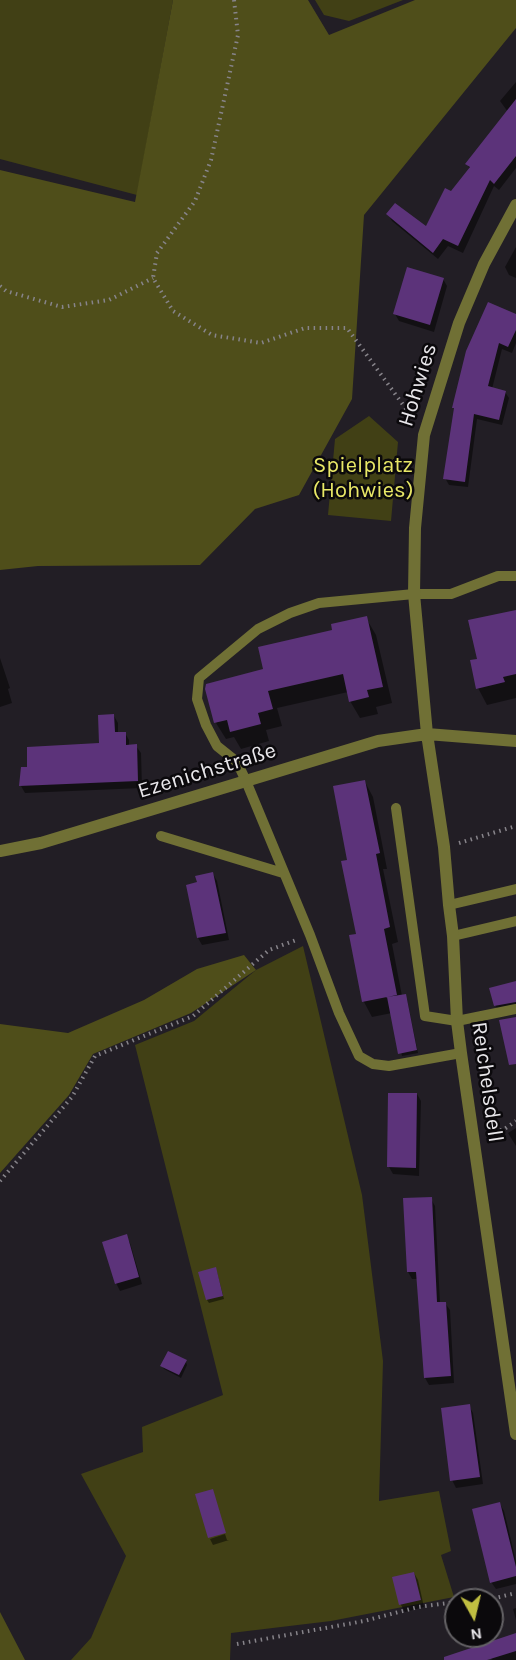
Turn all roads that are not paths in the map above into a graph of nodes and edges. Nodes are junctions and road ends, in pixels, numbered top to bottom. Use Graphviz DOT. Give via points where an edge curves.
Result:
graph roads {
  1 [pos="516,205"];
  2 [pos="516,576"];
  3 [pos="414,594"];
  4 [pos="427,734"];
  5 [pos="516,741"];
  6 [pos="246,781"];
  7 [pos="396,808"];
  8 [pos="161,836"];
  9 [pos="0,851"];
  10 [pos="283,873"];
  11 [pos="516,889"];
  12 [pos="448,905"];
  13 [pos="516,921"];
  14 [pos="453,936"];
  15 [pos="516,1009"];
  16 [pos="457,1021"];
  17 [pos="461,1053"];
  18 [pos="516,1434"];
  1 -- 3 [label="street, Hohwies" via="484,264 459,323 424,435 415,528"];
  2 -- 3 [label="lane" via="498,576 451,594"];
  3 -- 4 [label="street, Hohwies"];
  3 -- 6 [label="lane" via="319,603 290,613 258,629 199,678 198,699 206,725 217,746 237,762"];
  4 -- 5 [label="street, Ezenichstraße"];
  4 -- 6 [label="street, Ezenichstraße" via="378,741"];
  4 -- 12 [label="street, Reichelsdell" via="444,847"];
  6 -- 9 [label="street, Ezenichstraße" via="40,843"];
  6 -- 10 [label="lane"];
  7 -- 16 [label="lane" via="425,1016"];
  8 -- 10 [label="lane"];
  10 -- 17 [label="lane" via="359,1056 373,1064 389,1066"];
  11 -- 12 [label="lane"];
  12 -- 14 [label="street, Reichelsdell"];
  13 -- 14 [label="lane"];
  14 -- 16 [label="street, Reichelsdell"];
  15 -- 16 [label="lane"];
  16 -- 17 [label="street, Reichelsdell"];
  17 -- 18 [label="street, Reichelsdell"];
}
